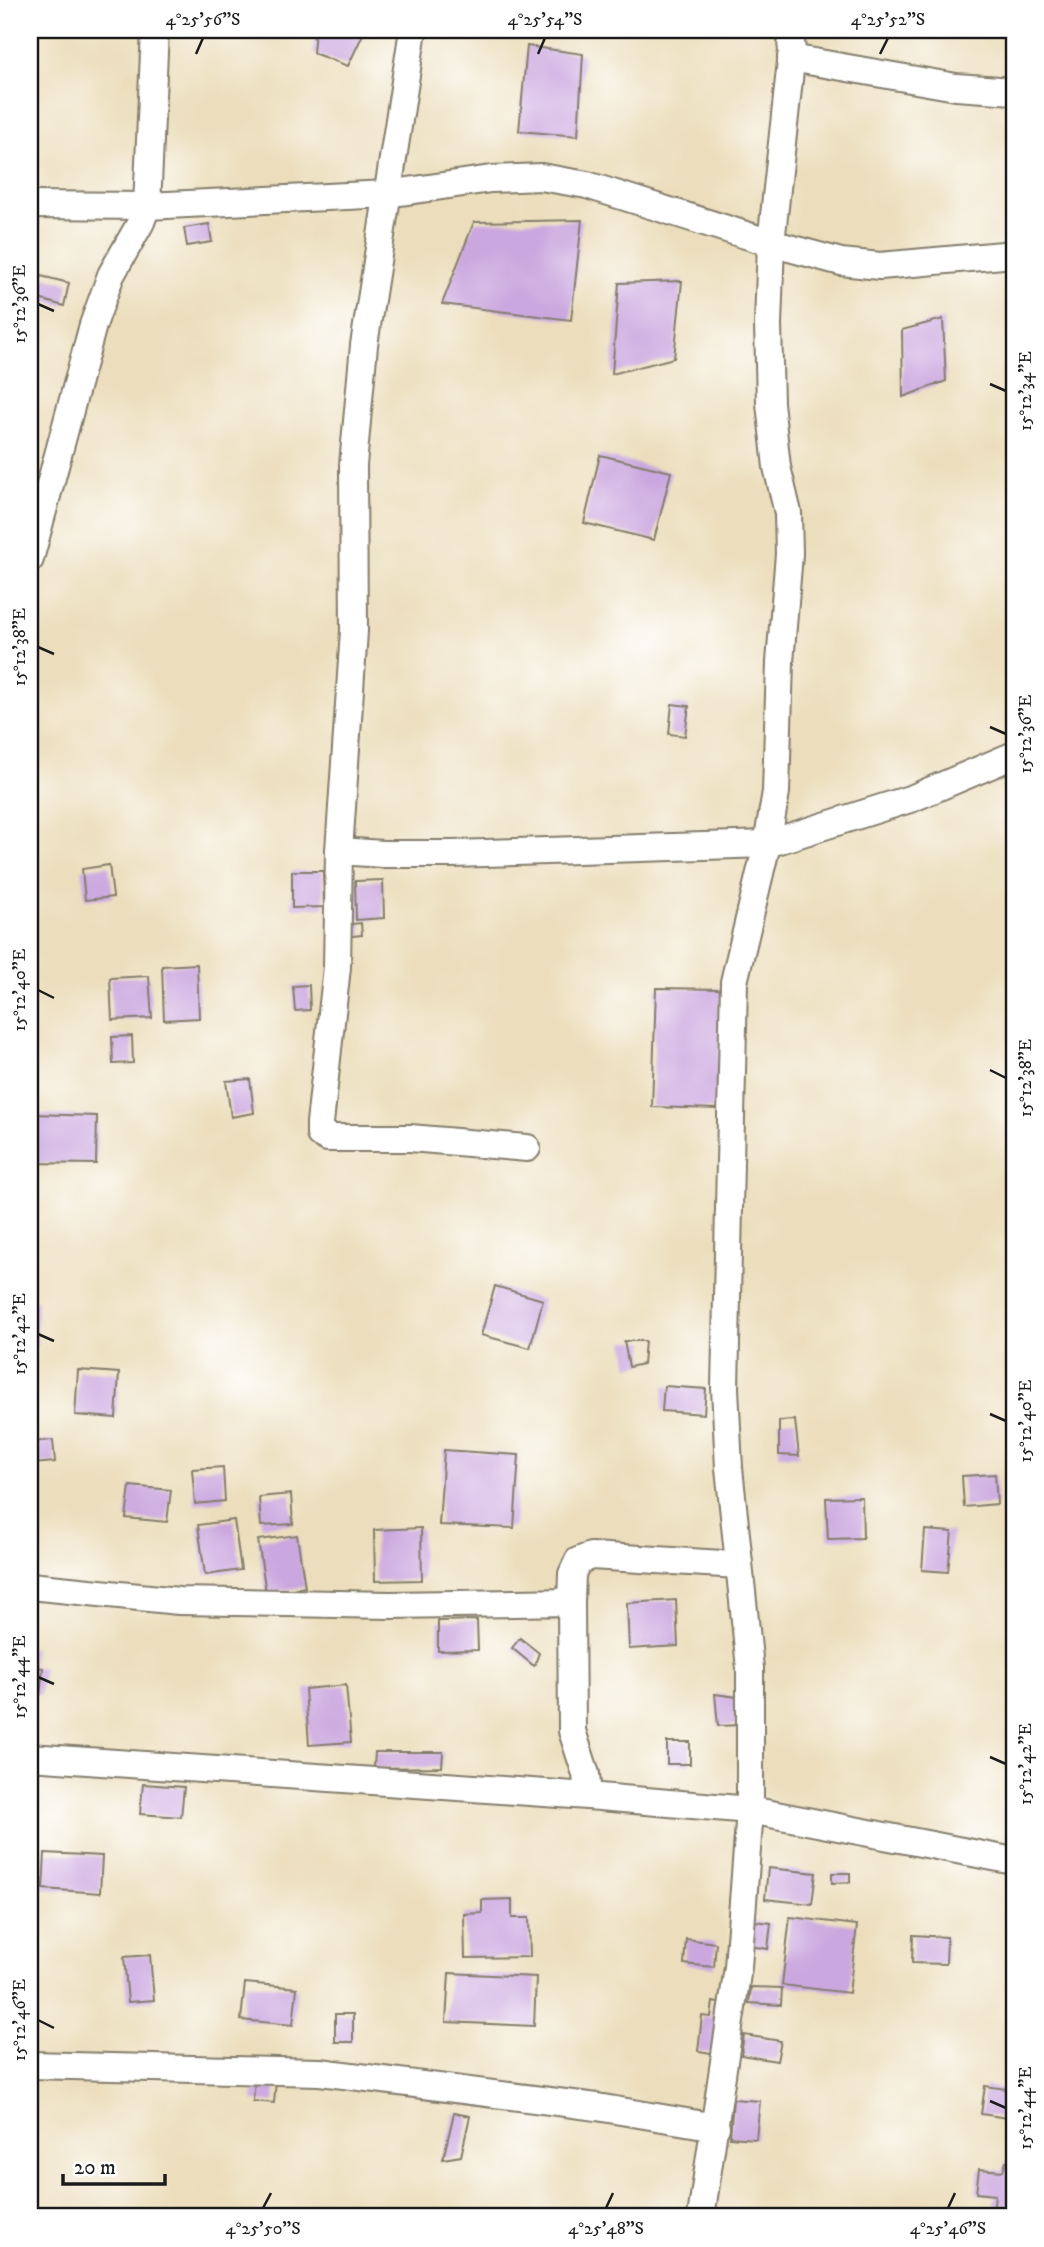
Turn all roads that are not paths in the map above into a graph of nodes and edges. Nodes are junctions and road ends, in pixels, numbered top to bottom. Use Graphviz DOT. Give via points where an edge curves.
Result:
graph roads {
  1 [pos="155,30"];
  2 [pos="413,30"];
  3 [pos="790,30"];
  4 [pos="792,58"];
  5 [pos="1014,91"];
  6 [pos="387,194"];
  7 [pos="30,205"];
  8 [pos="148,206"];
  9 [pos="771,243"];
  10 [pos="1014,254"];
  11 [pos="30,559"];
  12 [pos="1014,755"];
  13 [pos="767,844"];
  14 [pos="339,851"];
  15 [pos="527,1149"];
  16 [pos="739,1565"];
  17 [pos="30,1586"];
  18 [pos="571,1602"];
  19 [pos="30,1757"];
  20 [pos="588,1796"];
  21 [pos="750,1810"];
  22 [pos="1014,1861"];
  23 [pos="30,2065"];
  24 [pos="716,2127"];
  25 [pos="701,2217"];
  1 -- 8 [label="street"];
  2 -- 6 [label="street"];
  3 -- 4 [label="street"];
  4 -- 5 [label="street" via="956,87"];
  4 -- 9 [label="street"];
  6 -- 8 [label="street"];
  6 -- 9 [label="street" via="541,177 587,185"];
  6 -- 14 [label="street" via="364,345 353,465 354,631"];
  7 -- 8 [label="street"];
  8 -- 11 [label="street" via="111,275 93,325"];
  9 -- 10 [label="street" via="841,262 880,266"];
  9 -- 13 [label="street" via="770,403 788,513 789,554 776,792"];
  12 -- 13 [label="street" via="913,798"];
  13 -- 14 [label="street" via="452,854"];
  13 -- 16 [label="street" via="734,982 725,1388"];
  14 -- 15 [label="street" via="337,967 320,1134"];
  16 -- 18 [label="street" via="591,1556 578,1561 572,1574"];
  16 -- 21 [label="street" via="750,1668"];
  17 -- 18 [label="street" via="179,1601"];
  18 -- 20 [label="street" via="572,1731"];
  19 -- 20 [label="street"];
  20 -- 21 [label="street"];
  21 -- 22 [label="street"];
  21 -- 24 [label="street" via="738,1967"];
  23 -- 24 [label="street" via="320,2073 597,2107"];
  24 -- 25 [label="street"];
}
